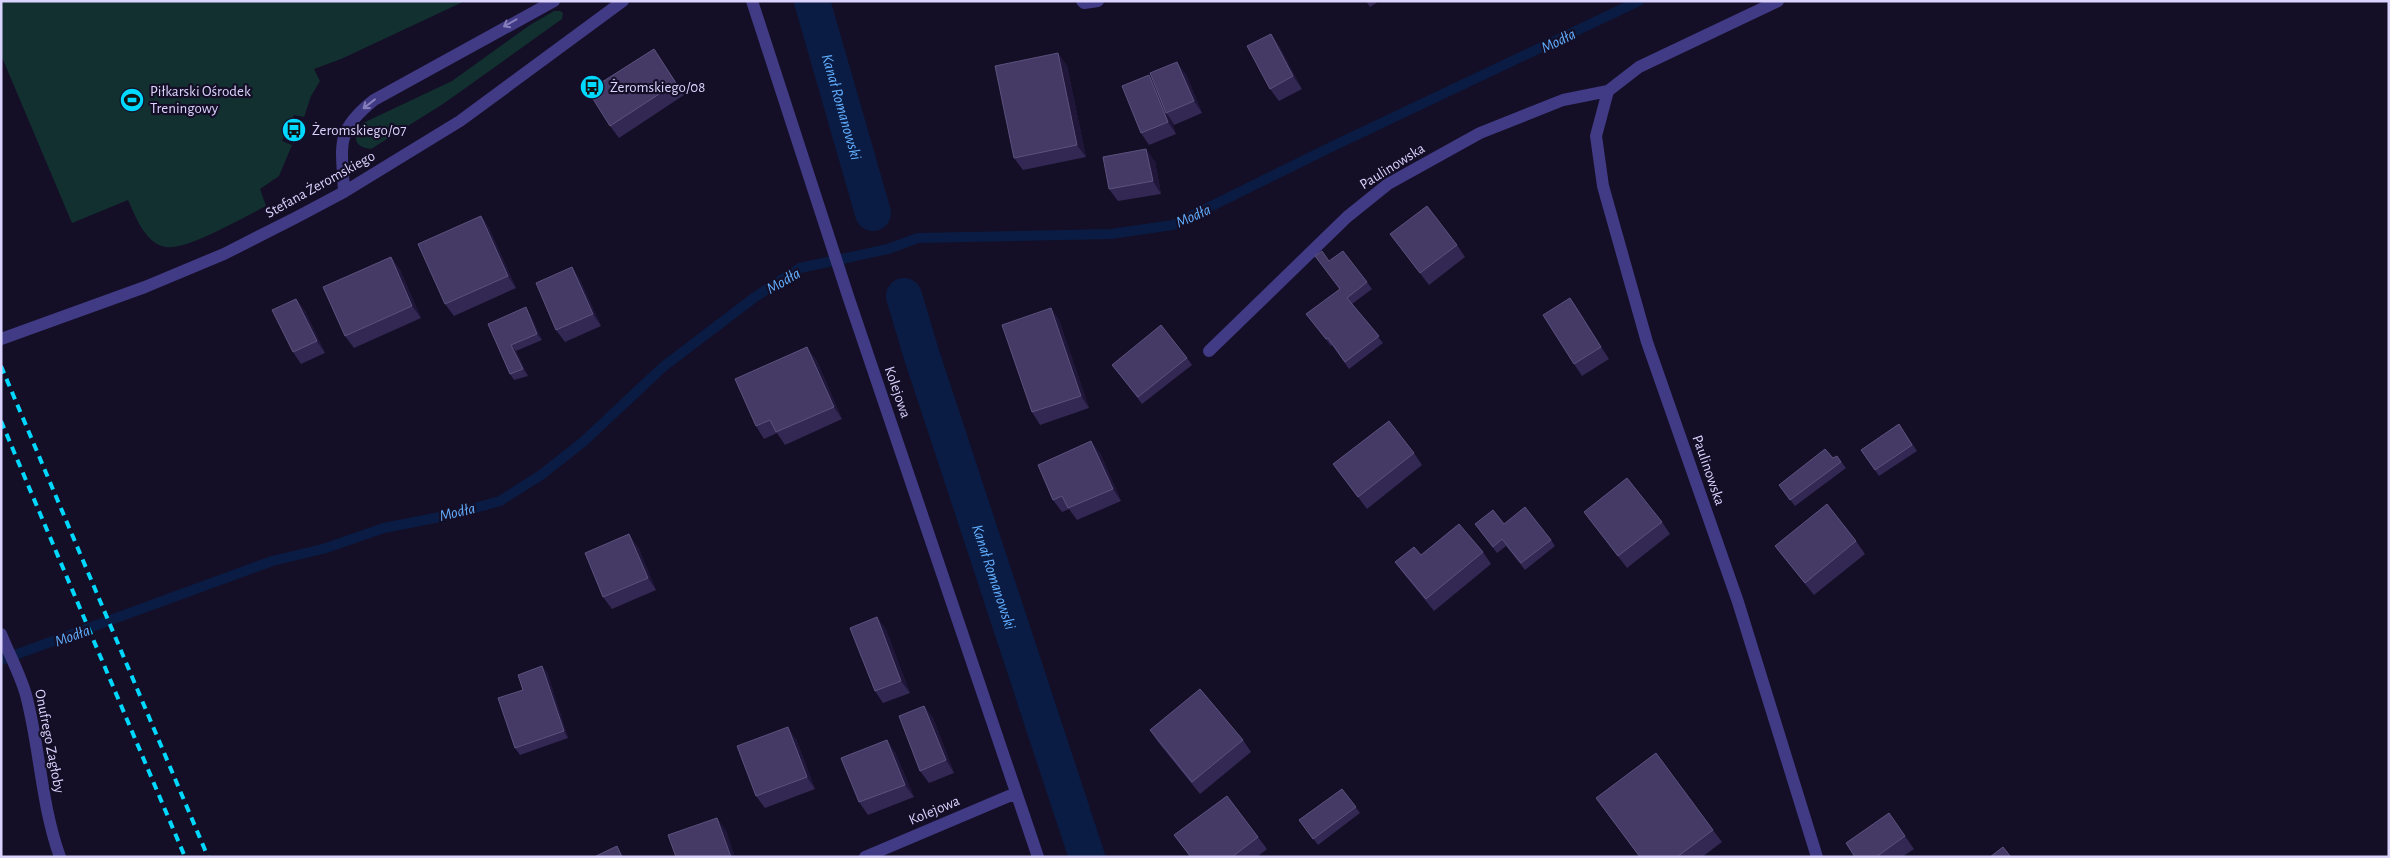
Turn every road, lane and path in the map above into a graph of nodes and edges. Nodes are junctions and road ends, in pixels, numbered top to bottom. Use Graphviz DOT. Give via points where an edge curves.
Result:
graph roads {
  1 [pos="554,1"];
  2 [pos="624,1"];
  3 [pos="752,1"];
  4 [pos="1082,1"];
  5 [pos="1098,1"];
  6 [pos="1778,1"];
  7 [pos="1608,91"];
  8 [pos="344,192"];
  9 [pos="1,339"];
  10 [pos="1209,351"];
  11 [pos="1,634"];
  12 [pos="1016,793"];
  13 [pos="60,857"];
  14 [pos="865,857"];
  15 [pos="1038,857"];
  16 [pos="1817,857"];
  1 -- 8 [label="street, one-way" via="374,100 360,111 342,140"];
  2 -- 8 [label="street, Stefana Żeromskiego" via="460,121"];
  3 -- 12 [label="street, Kolejowa"];
  4 -- 5 [label="street"];
  6 -- 7 [label="street, Paulinowska" via="1639,67"];
  7 -- 10 [label="street, Paulinowska" via="1563,100 1480,133 1388,184 1347,217"];
  7 -- 16 [label="street, Paulinowska" via="1596,136 1603,186 1647,342 1738,602"];
  8 -- 9 [label="street, Stefana Żeromskiego" via="224,254 145,287"];
  11 -- 13 [label="street, Onufrego Zagłoby" via="25,693 41,784"];
  12 -- 14 [label="street, Kolejowa"];
  12 -- 15 [label="street, Kolejowa"];
}
